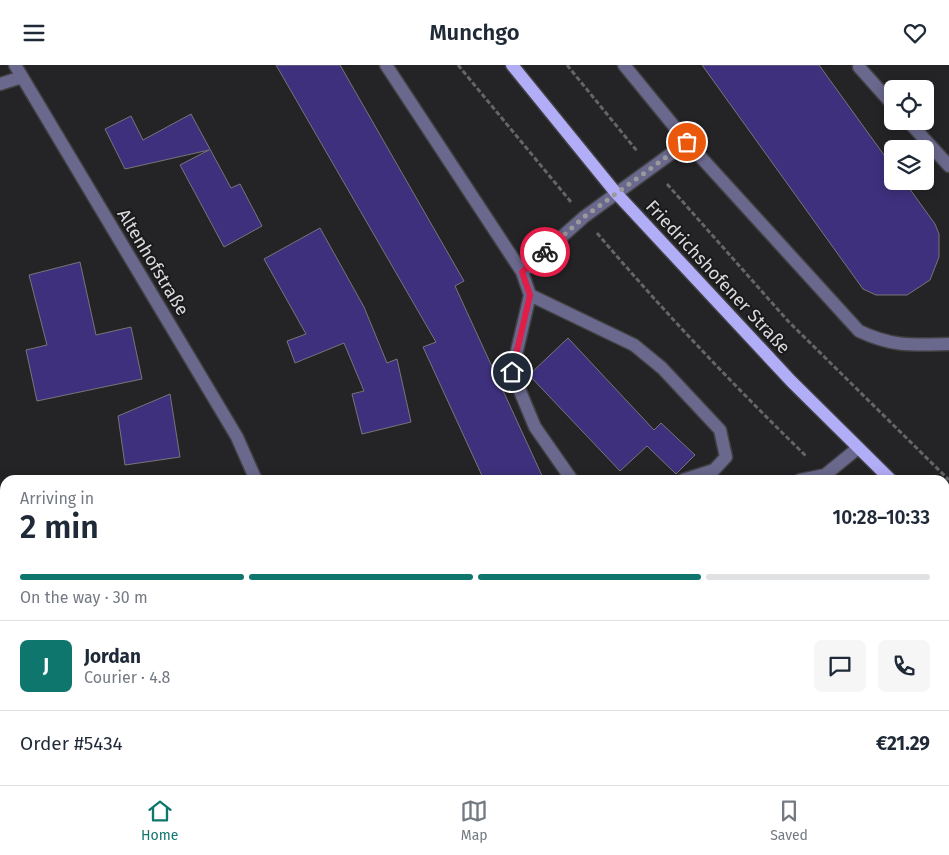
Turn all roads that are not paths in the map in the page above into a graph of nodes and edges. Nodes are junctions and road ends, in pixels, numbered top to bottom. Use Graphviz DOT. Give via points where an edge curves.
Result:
graph roads {
  1 [pos="16,65"];
  2 [pos="386,65"];
  3 [pos="512,65"];
  4 [pos="624,65"];
  5 [pos="859,67"];
  6 [pos="22,77"];
  7 [pos="0,84"];
  8 [pos="884,95"];
  9 [pos="916,130"];
  10 [pos="687,142"];
  11 [pos="949,166"];
  12 [pos="616,193"];
  13 [pos="522,272"];
  14 [pos="530,295"];
  15 [pos="949,344"];
  16 [pos="858,447"];
  17 [pos="254,475"];
  18 [pos="569,475"];
  19 [pos="700,475"];
  20 [pos="825,475"];
  21 [pos="886,475"];
  1 -- 6 [label="street, Altenhofstraße"];
  2 -- 13 [label="street"];
  3 -- 12 [label="main road, Friedrichshofener Straße"];
  4 -- 10 [label="street"];
  5 -- 8 [label="street"];
  6 -- 7 [label="street"];
  6 -- 17 [label="street, Altenhofstraße" via="237,437"];
  9 -- 11 [label="street"];
  10 -- 12 [label="street"];
  10 -- 15 [label="street" via="859,331 883,342"];
  12 -- 13 [label="street"];
  12 -- 16 [label="main road, Friedrichshofener Straße" via="791,381"];
  13 -- 14 [label="street"];
  14 -- 18 [label="street" via="512,372 535,427"];
  14 -- 19 [label="street" via="634,345 662,368 720,430 726,457 714,471"];
  16 -- 20 [label="street"];
  16 -- 21 [label="main road, Friedrichshofener Straße"];
}
